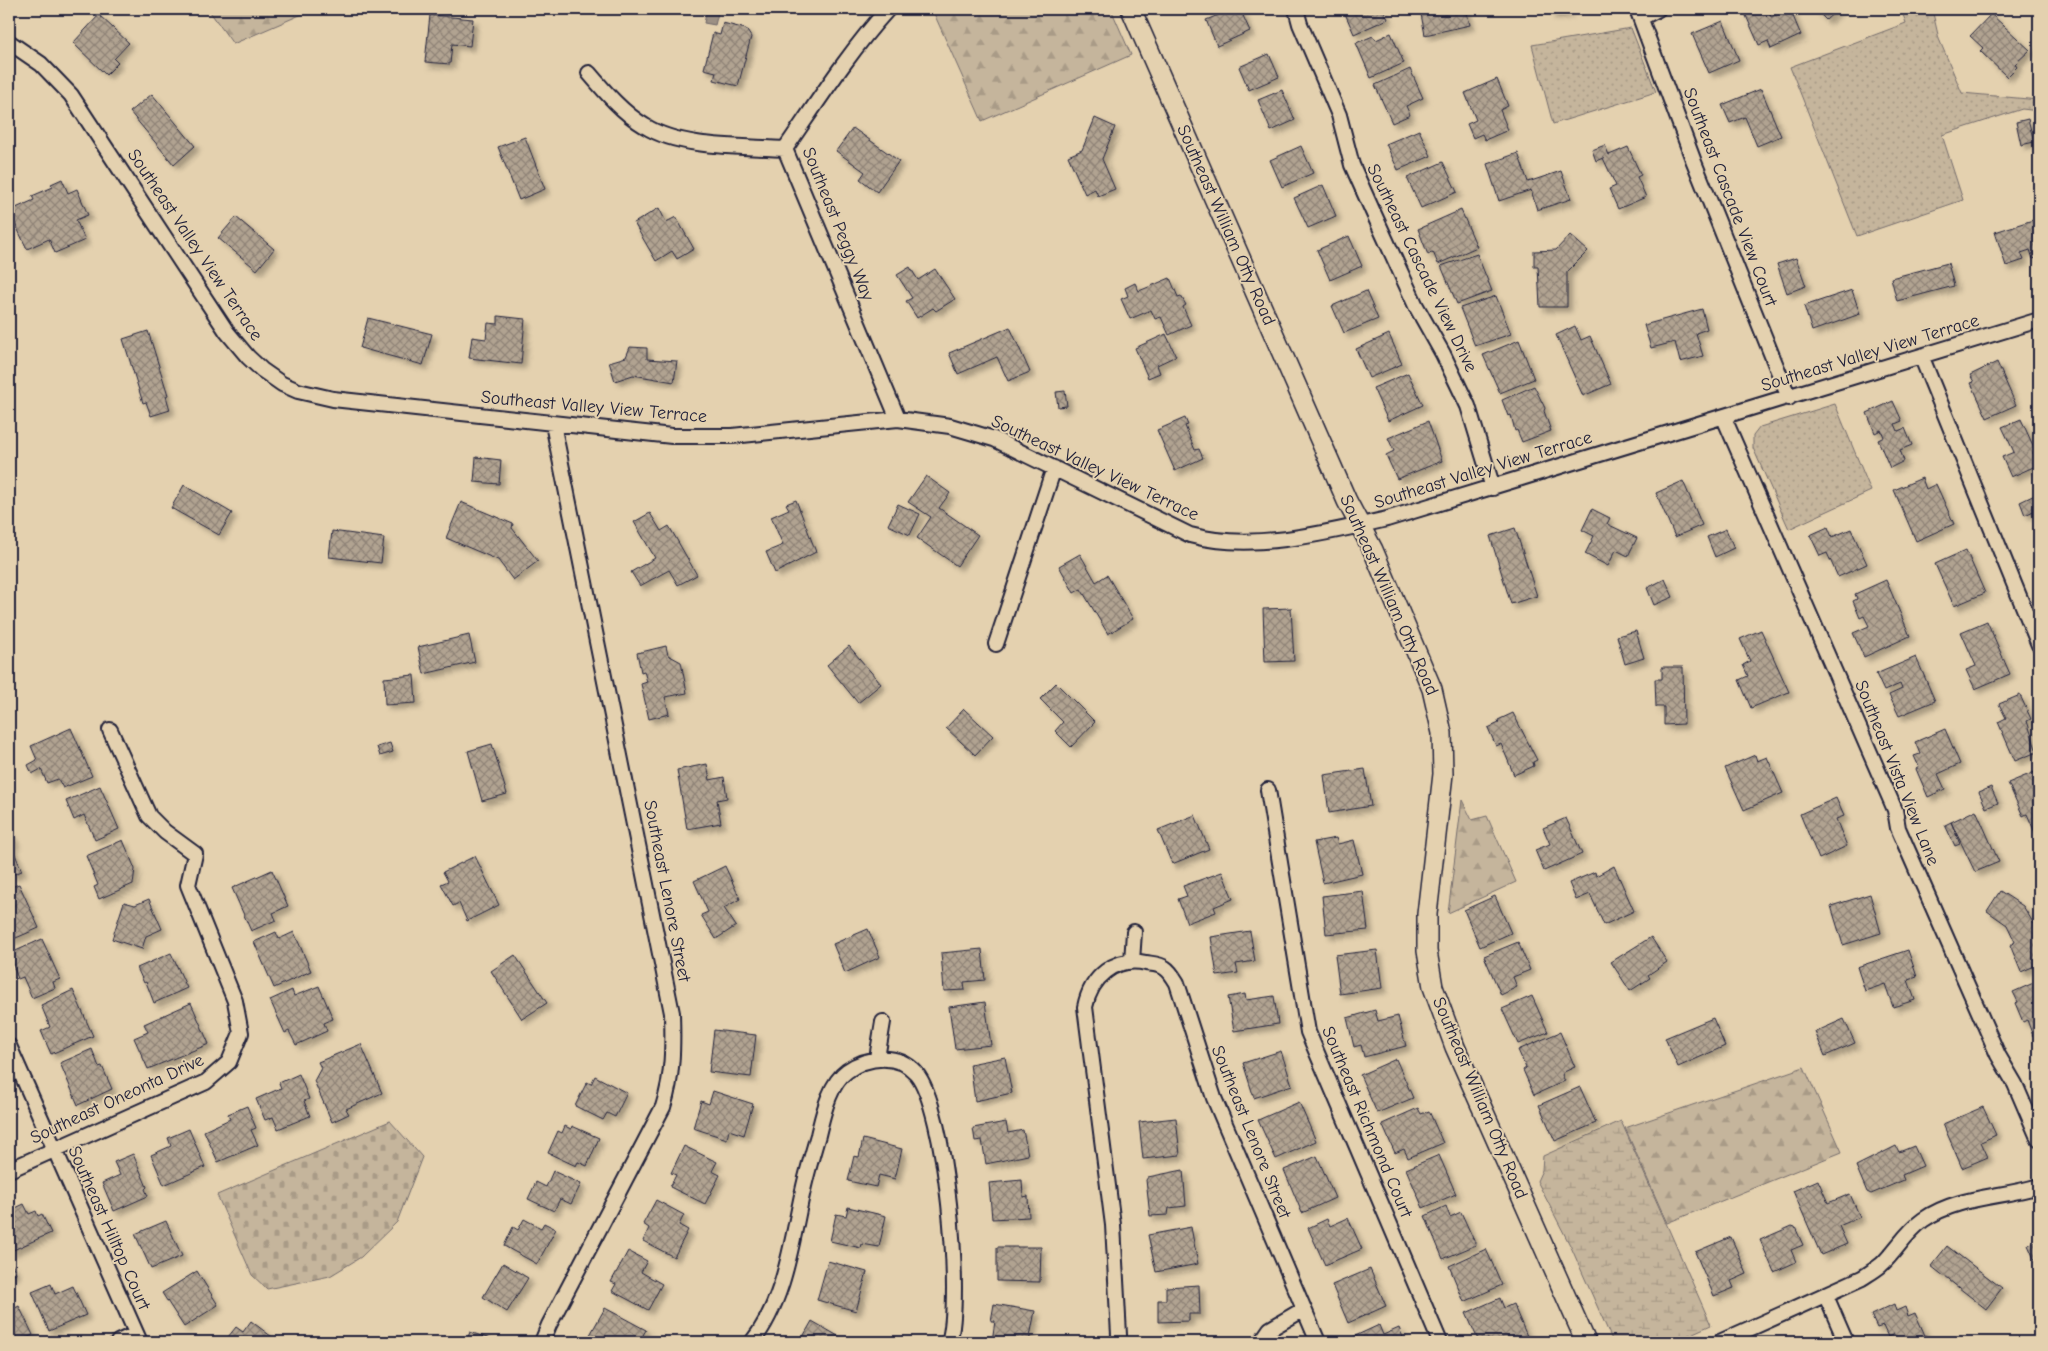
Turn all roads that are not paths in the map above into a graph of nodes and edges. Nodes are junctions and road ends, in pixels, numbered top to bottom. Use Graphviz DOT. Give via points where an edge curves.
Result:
graph roads {
  1 [pos="888,9"];
  2 [pos="1131,9"];
  3 [pos="1296,9"];
  4 [pos="1658,9"];
  5 [pos="1639,13"];
  6 [pos="9,42"];
  7 [pos="589,73"];
  8 [pos="785,149"];
  9 [pos="2039,320"];
  10 [pos="1922,358"];
  11 [pos="1789,398"];
  12 [pos="1724,418"];
  13 [pos="898,419"];
  14 [pos="553,424"];
  15 [pos="1054,468"];
  16 [pos="1494,488"];
  17 [pos="1360,526"];
  18 [pos="996,644"];
  19 [pos="2039,645"];
  20 [pos="110,730"];
  21 [pos="1268,790"];
  22 [pos="1134,932"];
  23 [pos="1132,961"];
  24 [pos="883,1022"];
  25 [pos="9,1046"];
  26 [pos="877,1058"];
  27 [pos="2039,1140"];
  28 [pos="54,1150"];
  29 [pos="9,1170"];
  30 [pos="2039,1186"];
  31 [pos="1826,1296"];
  32 [pos="1304,1310"];
  33 [pos="138,1338"];
  34 [pos="118,1342"];
  35 [pos="542,1342"];
  36 [pos="752,1342"];
  37 [pos="949,1342"];
  38 [pos="1118,1342"];
  39 [pos="1261,1342"];
  40 [pos="1318,1342"];
  41 [pos="1440,1342"];
  42 [pos="1586,1342"];
  43 [pos="1720,1342"];
  44 [pos="1846,1342"];
  1 -- 8 [label="street, Southeast Peggy Way" via="859,43"];
  2 -- 17 [label="street, Southeast William Otty Road"];
  3 -- 16 [label="street, Southeast Cascade View Drive" via="1339,115 1352,165 1416,306 1468,406"];
  4 -- 5 [label="street"];
  5 -- 11 [label="street, Southeast Cascade View Court" via="1694,162"];
  6 -- 14 [label="street, Southeast Valley View Terrace" via="41,64 71,95 227,332 262,370 298,391 333,399"];
  7 -- 8 [label="street" via="613,102 646,127 703,143"];
  8 -- 13 [label="street, Southeast Peggy Way"];
  9 -- 10 [label="street, Southeast Valley View Terrace"];
  10 -- 11 [label="street, Southeast Valley View Terrace"];
  10 -- 19 [label="street"];
  11 -- 12 [label="street, Southeast Valley View Terrace"];
  12 -- 16 [label="street, Southeast Valley View Terrace" via="1666,433"];
  12 -- 27 [label="street, Southeast Vista View Lane" via="1895,810 1898,828 1998,1056 2015,1084"];
  13 -- 14 [label="street, Southeast Valley View Terrace" via="732,436 672,436"];
  13 -- 15 [label="street, Southeast Valley View Terrace" via="972,432"];
  14 -- 35 [label="street, Southeast Lenore Street" via="670,1004 673,1051 670,1085 663,1107"];
  15 -- 17 [label="street, Southeast Valley View Terrace" via="1190,535 1209,540 1252,542"];
  15 -- 18 [label="street"];
  16 -- 17 [label="street, Southeast Valley View Terrace"];
  17 -- 42 [label="street, Southeast William Otty Road" via="1421,661 1440,718 1443,774 1426,928 1433,987 1455,1046"];
  20 -- 28 [label="street, Southeast Oneonta Drive" via="149,816 164,832 195,854 188,885 235,1001 241,1033 229,1062 206,1082"];
  21 -- 41 [label="street, Southeast Richmond Court" via="1308,1032"];
  22 -- 23 [label="street"];
  23 -- 32 [label="street, Southeast Lenore Street" via="1165,968 1177,983 1214,1098"];
  23 -- 38 [label="street, Southeast Lenore Street" via="1112,966 1098,976 1086,1007 1112,1225"];
  24 -- 26 [label="street"];
  25 -- 28 [label="street, Southeast Hilltop Court"];
  26 -- 36 [label="street" via="847,1071 829,1099 804,1184 779,1289 769,1316"];
  26 -- 37 [label="street" via="906,1064 916,1074 936,1119 952,1240 955,1291"];
  28 -- 29 [label="street, Southeast Oneonta Drive"];
  28 -- 33 [label="street, Southeast Hilltop Court"];
  30 -- 31 [label="street" via="1963,1201 1944,1208 1923,1220 1882,1264"];
  31 -- 43 [label="street"];
  31 -- 44 [label="street"];
  32 -- 39 [label="street" via="1270,1329"];
  32 -- 40 [label="street, Southeast Lenore Street"];
  33 -- 34 [label="street"];
}
